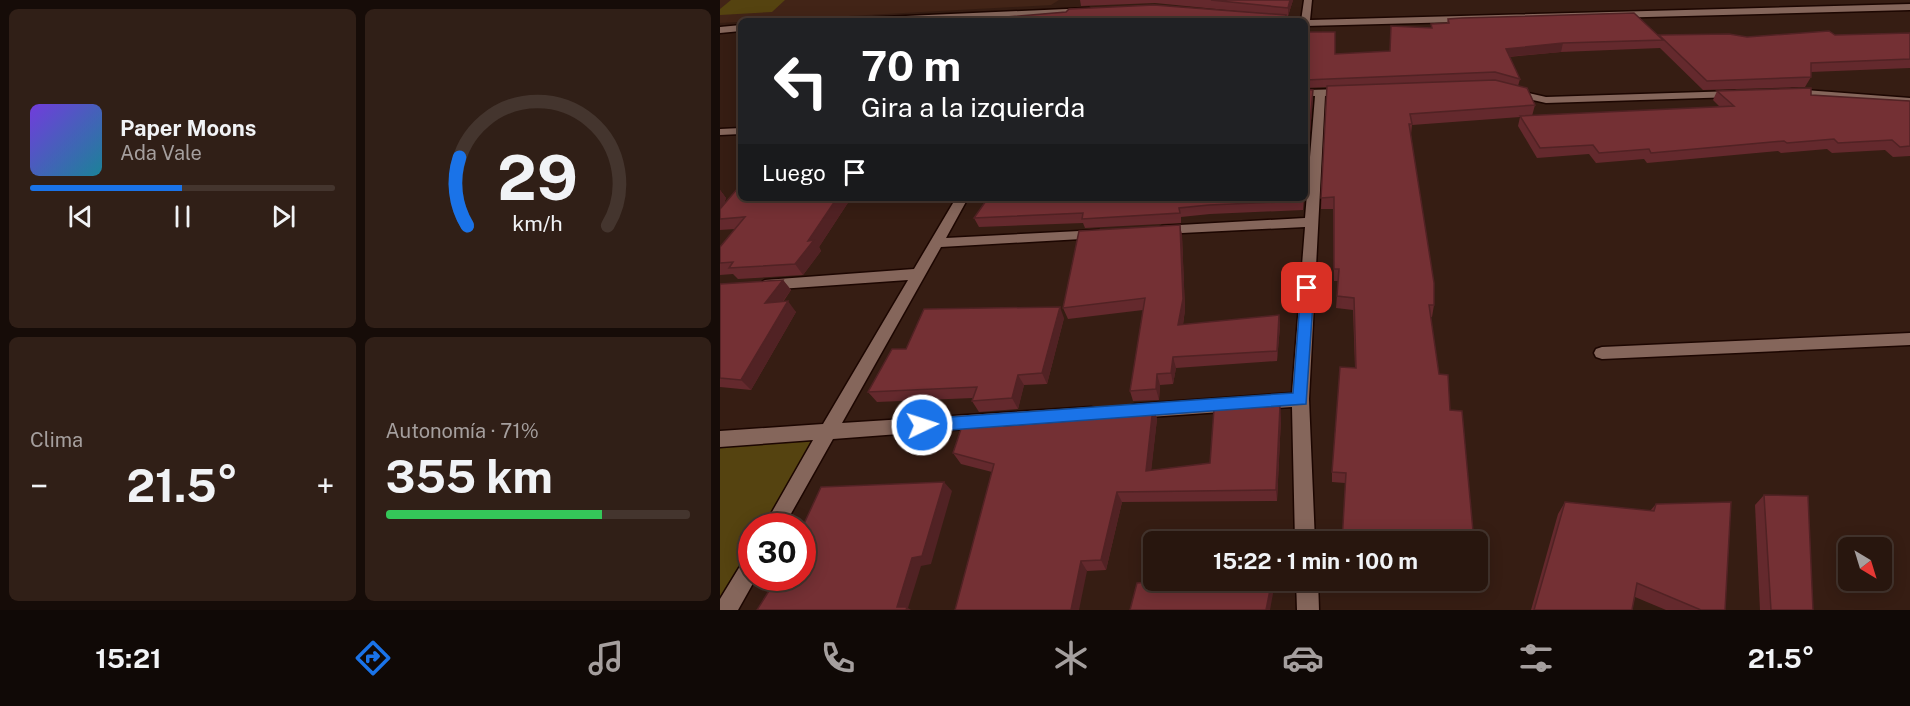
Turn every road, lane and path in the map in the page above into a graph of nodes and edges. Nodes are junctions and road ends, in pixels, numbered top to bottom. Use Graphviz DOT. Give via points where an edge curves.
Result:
graph roads {
  1 [pos="1073,0"];
  2 [pos="1308,0"];
  3 [pos="1686,0"];
  4 [pos="1910,6"];
  5 [pos="1101,9"];
  6 [pos="1068,10"];
  7 [pos="1696,10"];
  8 [pos="922,18"];
  9 [pos="1064,18"];
  10 [pos="1306,18"];
  11 [pos="1308,22"];
  12 [pos="724,29"];
  13 [pos="720,37"];
  14 [pos="1502,89"];
  15 [pos="1355,91"];
  16 [pos="1312,93"];
  17 [pos="1784,93"];
  18 [pos="1748,94"];
  19 [pos="1910,101"];
  20 [pos="738,131"];
  21 [pos="720,132"];
  22 [pos="960,201"];
  23 [pos="1311,222"];
  24 [pos="1147,231"];
  25 [pos="1112,233"];
  26 [pos="936,243"];
  27 [pos="918,274"];
  28 [pos="755,285"];
  29 [pos="1910,339"];
  30 [pos="1602,353"];
  31 [pos="1300,399"];
  32 [pos="828,432"];
  33 [pos="720,439"];
  34 [pos="781,513"];
  35 [pos="1305,531"];
  36 [pos="738,589"];
  37 [pos="1307,591"];
  38 [pos="726,610"];
  39 [pos="1308,610"];
  1 -- 6 [label="street"];
  2 -- 10 [label="street"];
  3 -- 7 [label="street"];
  4 -- 7 [label="street"];
  5 -- 6 [label="street"];
  6 -- 8 [label="street"];
  6 -- 9 [label="street"];
  7 -- 11 [label="street"];
  12 -- 13 [label="street"];
  14 -- 18 [label="street" via="1546,100"];
  15 -- 16 [label="street"];
  16 -- 23 [label="street"];
  17 -- 19 [label="street"];
  20 -- 21 [label="street"];
  22 -- 26 [label="street"];
  23 -- 24 [label="street"];
  23 -- 31 [label="street"];
  25 -- 26 [label="street"];
  26 -- 27 [label="street"];
  27 -- 28 [label="street"];
  27 -- 32 [label="street"];
  29 -- 30 [label="street"];
  31 -- 32 [label="street"];
  31 -- 35 [label="street"];
  32 -- 33 [label="street"];
  32 -- 34 [label="street"];
  36 -- 38 [label="street"];
  37 -- 39 [label="street"];
}
